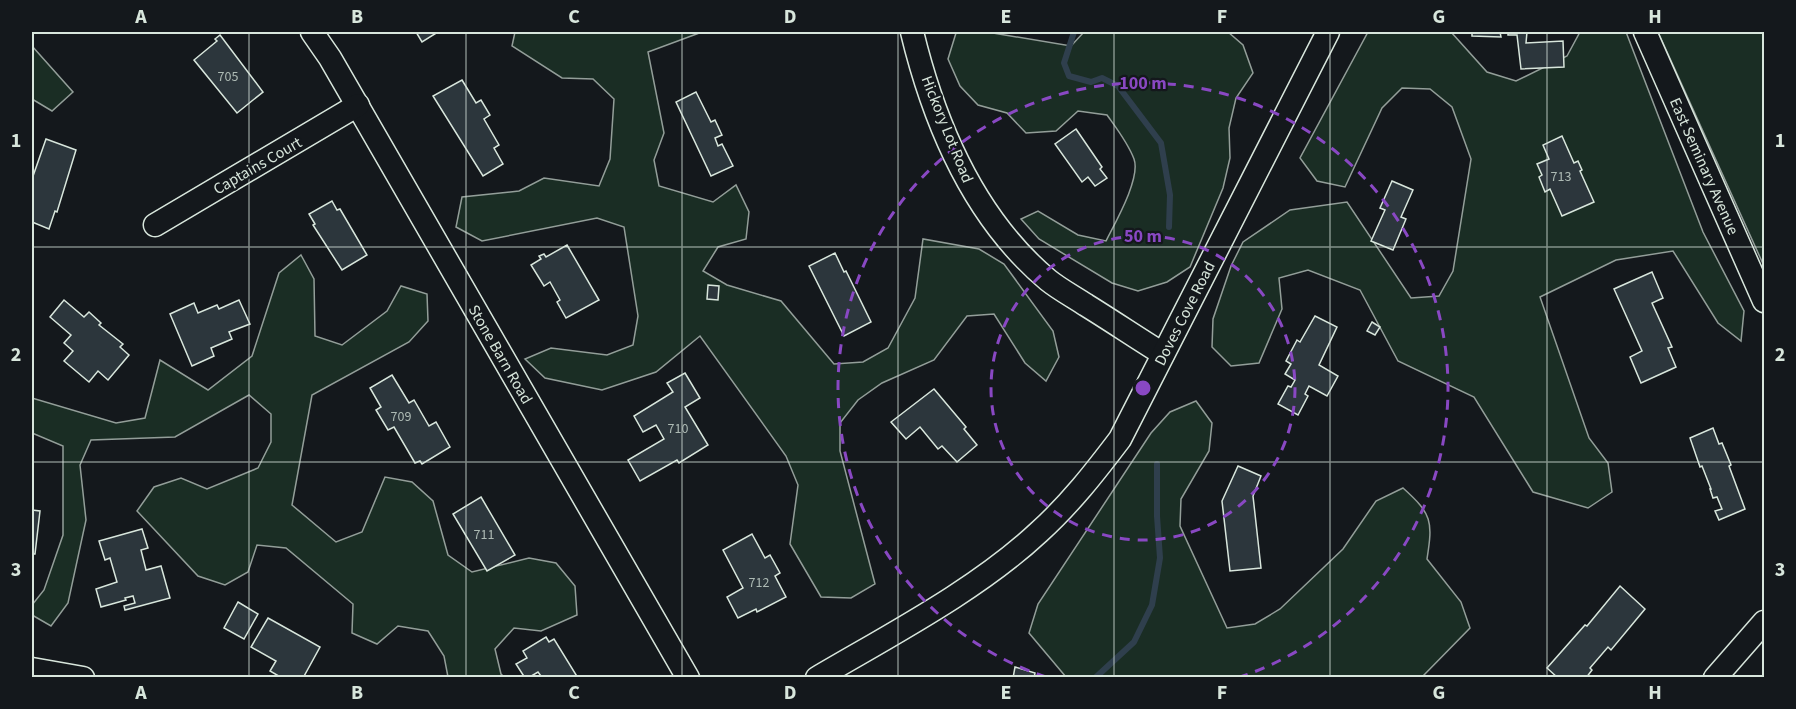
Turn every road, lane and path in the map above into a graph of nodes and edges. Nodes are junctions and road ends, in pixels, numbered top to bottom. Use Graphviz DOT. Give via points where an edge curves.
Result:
graph roads {
  1 [pos="312,32"];
  2 [pos="912,32"];
  3 [pos="1328,32"];
  4 [pos="1645,32"];
  5 [pos="358,105"];
  6 [pos="155,225"];
  7 [pos="1764,301"];
  8 [pos="1163,354"];
  9 [pos="1764,622"];
  10 [pos="32,669"];
  11 [pos="83,678"];
  12 [pos="688,678"];
  13 [pos="817,678"];
  14 [pos="1715,678"];
  1 -- 5 [label="street, Stone Barn Road"];
  2 -- 8 [label="street, Hickory Lot Road" via="954,152 982,208 1014,248 1049,281"];
  3 -- 8 [label="street, Doves Cove Road"];
  4 -- 7 [label="street, East Seminary Avenue"];
  5 -- 6 [label="street, Captains Court"];
  5 -- 12 [label="street, Stone Barn Road"];
  8 -- 13 [label="street, Doves Cove Road" via="1120,439 1083,487 1038,533 972,584"];
  9 -- 14 [label="street"];
  10 -- 11 [label="street"];
}
